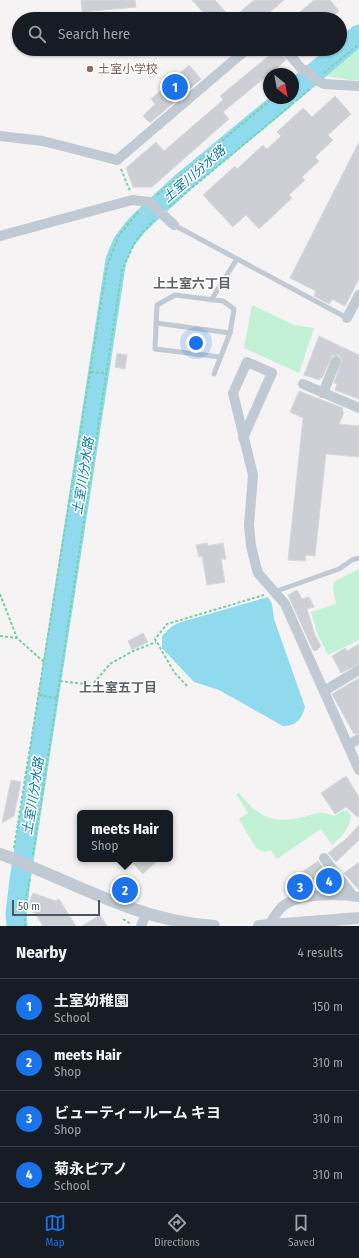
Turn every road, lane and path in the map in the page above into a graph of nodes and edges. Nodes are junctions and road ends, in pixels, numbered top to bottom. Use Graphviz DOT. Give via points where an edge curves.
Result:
graph roads {
  1 [pos="359,44"];
  2 [pos="347,55"];
  3 [pos="239,56"];
  4 [pos="291,56"];
  5 [pos="345,56"];
  6 [pos="317,81"];
  7 [pos="359,86"];
  8 [pos="266,104"];
  9 [pos="0,136"];
  10 [pos="117,160"];
  11 [pos="130,193"];
  12 [pos="149,202"];
  13 [pos="161,213"];
  14 [pos="174,226"];
  15 [pos="0,236"];
  16 [pos="237,259"];
  17 [pos="359,295"];
  18 [pos="211,300"];
  19 [pos="347,318"];
  20 [pos="156,323"];
  21 [pos="230,333"];
  22 [pos="220,357"];
  23 [pos="336,361"];
  24 [pos="92,372"];
  25 [pos="105,373"];
  26 [pos="214,374"];
  27 [pos="303,384"];
  28 [pos="323,393"];
  29 [pos="359,408"];
  30 [pos="243,438"];
  31 [pos="73,483"];
  32 [pos="89,485"];
  33 [pos="359,558"];
  34 [pos="274,592"];
  35 [pos="0,594"];
  36 [pos="0,636"];
  37 [pos="17,638"];
  38 [pos="156,642"];
  39 [pos="44,662"];
  40 [pos="359,670"];
  41 [pos="60,681"];
  42 [pos="187,686"];
  43 [pos="324,691"];
  44 [pos="39,695"];
  45 [pos="57,698"];
  46 [pos="359,738"];
  47 [pos="348,745"];
  48 [pos="359,770"];
  49 [pos="0,854"];
  50 [pos="33,855"];
  51 [pos="324,858"];
  52 [pos="13,859"];
  53 [pos="32,874"];
  54 [pos="356,897"];
  55 [pos="146,914"];
  56 [pos="352,921"];
  57 [pos="25,926"];
  58 [pos="141,926"];
  59 [pos="209,926"];
  60 [pos="214,926"];
  61 [pos="259,926"];
  62 [pos="268,926"];
  1 -- 2 [label="path"];
  3 -- 10 [label="street"];
  4 -- 6 [label="street" via="304,72 306,70"];
  5 -- 6 [label="path"];
  6 -- 7 [label="street" via="324,84"];
  6 -- 13 [label="path"];
  8 -- 12 [label="path"];
  9 -- 10 [label="street" via="43,141"];
  10 -- 11 [label="path"];
  12 -- 13 [label="street"];
  12 -- 15 [label="street" via="132,200"];
  12 -- 24 [label="path" via="123,230 108,260"];
  13 -- 14 [label="street"];
  13 -- 25 [label="path" via="136,240 124,262"];
  14 -- 16 [label="lane"];
  16 -- 18 [label="lane"];
  16 -- 19 [label="lane"];
  17 -- 19 [label="street"];
  18 -- 20 [label="lane" via="175,295 157,305"];
  18 -- 21 [label="lane" via="223,301 234,309"];
  20 -- 21 [label="lane"];
  20 -- 22 [label="lane" via="155,349"];
  21 -- 22 [label="lane"];
  22 -- 26 [label="lane"];
  23 -- 28 [label="street"];
  24 -- 25 [label="path"];
  24 -- 31 [label="path"];
  25 -- 32 [label="path"];
  27 -- 28 [label="street"];
  28 -- 29 [label="street"];
  30 -- 30 [label="street" via="233,393 247,362 272,373"];
  30 -- 34 [label="street" via="249,452 253,475 249,518 252,553 258,573"];
  31 -- 32 [label="path"];
  31 -- 39 [label="path"];
  32 -- 41 [label="path"];
  33 -- 34 [label="lane" via="339,569"];
  34 -- 38 [label="path" via="167,624 155,639"];
  34 -- 43 [label="street" via="285,604"];
  35 -- 37 [label="path"];
  36 -- 37 [label="path"];
  37 -- 39 [label="path"];
  38 -- 41 [label="path" via="110,664 92,685"];
  38 -- 42 [label="path" via="174,672"];
  39 -- 44 [label="path"];
  40 -- 43 [label="street"];
  41 -- 45 [label="path"];
  43 -- 47 [label="street"];
  44 -- 45 [label="path"];
  44 -- 52 [label="path"];
  45 -- 50 [label="path"];
  46 -- 47 [label="street"];
  47 -- 48 [label="street"];
  49 -- 52 [label="street"];
  51 -- 54 [label="street"];
  52 -- 53 [label="street, bridge"];
  53 -- 55 [label="street"];
  53 -- 57 [label="path" via="24,907"];
  54 -- 62 [label="street" via="337,895 293,900 283,906"];
  55 -- 58 [label="street"];
  55 -- 59 [label="street"];
  56 -- 62 [label="street"];
  59 -- 60 [label="street"];
  61 -- 62 [label="street"];
}
